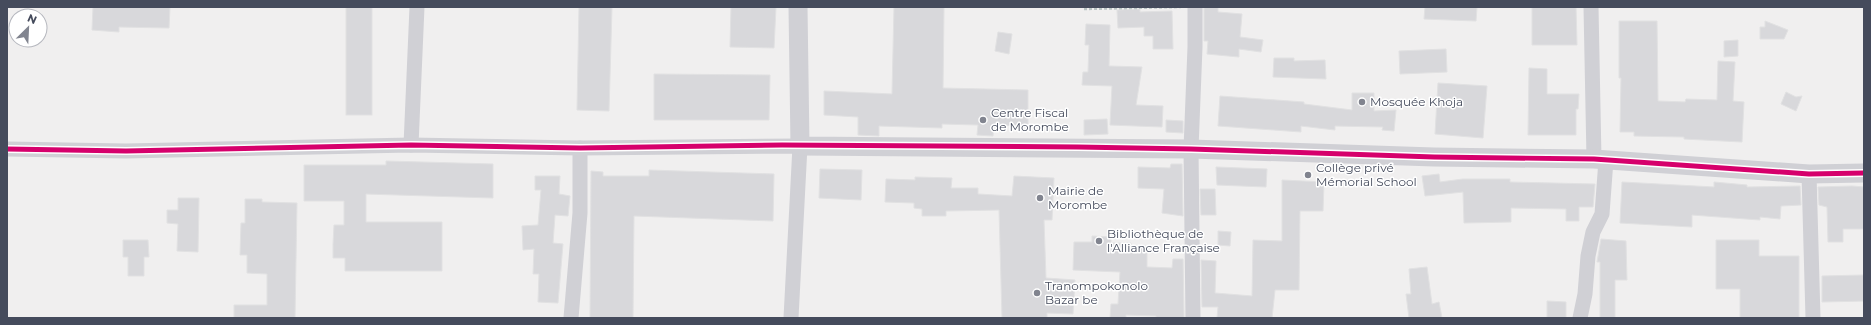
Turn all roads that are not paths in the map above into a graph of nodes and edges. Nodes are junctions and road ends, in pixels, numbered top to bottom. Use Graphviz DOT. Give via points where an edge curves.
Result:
graph roads {
  1 [pos="417,7"];
  2 [pos="798,7"];
  3 [pos="1195,7"];
  4 [pos="1591,7"];
  5 [pos="411,144"];
  6 [pos="800,146"];
  7 [pos="580,148"];
  8 [pos="7,149"];
  9 [pos="1191,149"];
  10 [pos="1600,160"];
  11 [pos="1864,173"];
  12 [pos="1809,174"];
  13 [pos="571,318"];
  14 [pos="791,318"];
  15 [pos="1193,318"];
  16 [pos="1580,318"];
  17 [pos="1813,318"];
  1 -- 5 [label="street"];
  2 -- 6 [label="street"];
  3 -- 9 [label="street"];
  4 -- 10 [label="street"];
  5 -- 7 [label="street"];
  5 -- 8 [label="street" via="141,151"];
  6 -- 7 [label="street"];
  6 -- 9 [label="street"];
  6 -- 14 [label="street"];
  7 -- 13 [label="street" via="580,213"];
  9 -- 10 [label="street"];
  9 -- 15 [label="street"];
  10 -- 12 [label="street"];
  10 -- 16 [label="street" via="1602,214 1593,232"];
  11 -- 12 [label="street"];
  12 -- 17 [label="street"];
}
